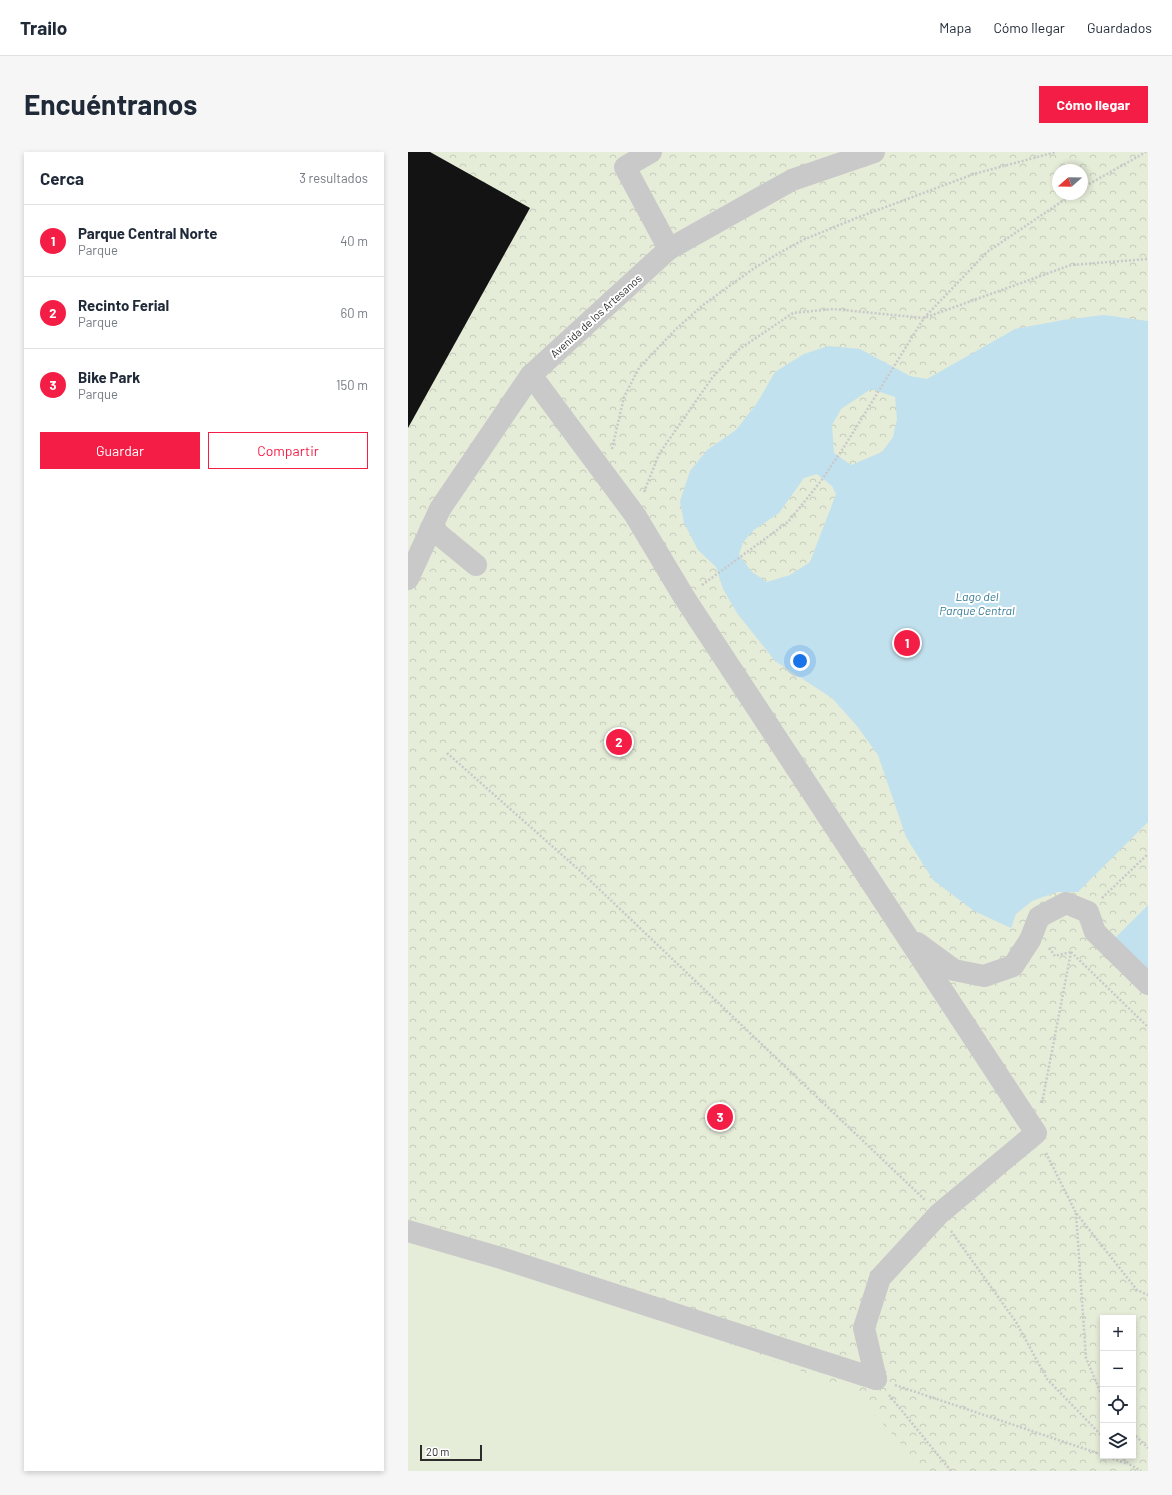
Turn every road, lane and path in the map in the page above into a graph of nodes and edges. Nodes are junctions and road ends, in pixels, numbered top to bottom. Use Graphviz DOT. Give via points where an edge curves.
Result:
graph roads {
  1 [pos="651,152"];
  2 [pos="874,152"];
  3 [pos="1056,152"];
  4 [pos="1146,152"];
  5 [pos="620,160"];
  6 [pos="1088,185"];
  7 [pos="1064,200"];
  8 [pos="669,249"];
  9 [pos="1148,259"];
  10 [pos="924,318"];
  11 [pos="531,375"];
  12 [pos="606,475"];
  13 [pos="635,514"];
  14 [pos="431,528"];
  15 [pos="476,564"];
  16 [pos="716,576"];
  17 [pos="408,579"];
  18 [pos="447,753"];
  19 [pos="1148,854"];
  20 [pos="1088,912"];
  21 [pos="905,935"];
  22 [pos="1048,947"];
  23 [pos="1071,952"];
  24 [pos="1148,984"];
  25 [pos="1148,1027"];
  26 [pos="1036,1133"];
  27 [pos="1076,1213"];
  28 [pos="939,1214"];
  29 [pos="408,1231"];
  30 [pos="1148,1295"];
  31 [pos="876,1379"];
  32 [pos="1100,1391"];
  33 [pos="1100,1434"];
  34 [pos="1136,1436"];
  35 [pos="1148,1448"];
  36 [pos="1100,1455"];
  37 [pos="1113,1459"];
  38 [pos="1124,1459"];
  39 [pos="1129,1464"];
  40 [pos="951,1471"];
  41 [pos="1141,1471"];
  1 -- 5 [label="street"];
  2 -- 8 [label="street, Avenida de los Artesanos" via="792,180"];
  3 -- 12 [label="path" via="974,174 805,239 759,265 703,304 639,368 624,397"];
  4 -- 6 [label="path"];
  5 -- 8 [label="street"];
  7 -- 10 [label="path" via="986,252"];
  8 -- 11 [label="street, Avenida de los Artesanos"];
  9 -- 10 [label="path" via="1071,265"];
  10 -- 13 [label="path" via="833,309 793,313 738,350 712,378 659,454"];
  10 -- 16 [label="path" via="844,447 788,522"];
  11 -- 12 [label="street"];
  11 -- 14 [label="street, Avenida de los Artesanos" via="440,509"];
  12 -- 13 [label="street"];
  13 -- 21 [label="street" via="684,597"];
  14 -- 15 [label="street"];
  14 -- 17 [label="street, Avenida de los Artesanos"];
  18 -- 28 [label="path" via="578,869"];
  19 -- 20 [label="path"];
  20 -- 21 [label="street" via="1066,903 1039,917 1030,940 1013,966 984,976 954,970"];
  20 -- 24 [label="street" via="1095,932"];
  21 -- 26 [label="street"];
  22 -- 23 [label="path" via="1054,956"];
  23 -- 25 [label="path"];
  23 -- 26 [label="path"];
  26 -- 27 [label="path"];
  26 -- 28 [label="street"];
  27 -- 30 [label="path" via="1137,1290"];
  27 -- 32 [label="path" via="1086,1358"];
  28 -- 31 [label="street" via="880,1278 864,1328"];
  28 -- 33 [label="path" via="1016,1322 1047,1379"];
  29 -- 31 [label="street" via="501,1258"];
  31 -- 36 [label="path"];
  31 -- 40 [label="path"];
  34 -- 35 [label="path"];
  37 -- 39 [label="path"];
  38 -- 39 [label="path"];
  39 -- 41 [label="path"];
}
